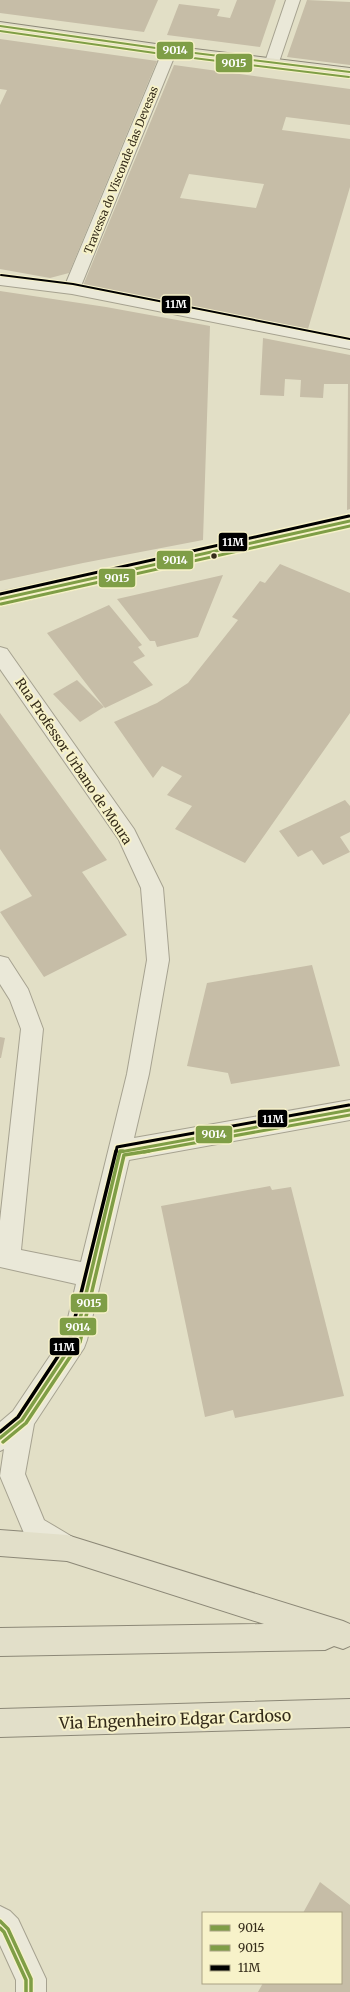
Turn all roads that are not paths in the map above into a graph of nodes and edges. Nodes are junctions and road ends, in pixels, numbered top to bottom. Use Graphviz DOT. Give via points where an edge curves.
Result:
graph roads {
  1 [pos="293,0"];
  2 [pos="0,26"];
  3 [pos="170,50"];
  4 [pos="272,62"];
  5 [pos="350,72"];
  6 [pos="0,280"];
  7 [pos="72,289"];
  8 [pos="350,344"];
  9 [pos="350,521"];
  10 [pos="0,599"];
  11 [pos="0,654"];
  12 [pos="0,965"];
  13 [pos="350,1110"];
  14 [pos="120,1151"];
  15 [pos="90,1274"];
  16 [pos="22,1420"];
  17 [pos="0,1438"];
  18 [pos="0,1543"];
  19 [pos="67,1548"];
  20 [pos="346,1635"];
  21 [pos="0,1642"];
  22 [pos="350,1713"];
  23 [pos="0,1723"];
  24 [pos="0,1922"];
  25 [pos="31,1992"];
  1 -- 4 [label="street"];
  2 -- 3 [label="main road"];
  3 -- 4 [label="main road"];
  3 -- 7 [label="street, Travessa do Visconde das Devesas"];
  4 -- 5 [label="main road"];
  6 -- 7 [label="street"];
  7 -- 8 [label="street"];
  9 -- 10 [label="street"];
  11 -- 14 [label="street, Rua Professor Urbano de Moura" via="127,835 152,888 158,960 138,1074"];
  12 -- 15 [label="street" via="20,996 32,1029 8,1259"];
  13 -- 14 [label="street"];
  14 -- 15 [label="street, Rua Professor Urbano de Moura"];
  15 -- 16 [label="street, Rua Professor Urbano de Moura" via="75,1340"];
  16 -- 17 [label="street, Rua Professor Urbano de Moura"];
  16 -- 19 [label="street, Rua Professor Urbano de Moura" via="12,1474 35,1529"];
  18 -- 19 [label="main road"];
  19 -- 20 [label="main road"];
  20 -- 21 [label="main road"];
  22 -- 23 [label="main road, Via Engenheiro Edgar Cardoso"];
  24 -- 25 [label="street" via="8,1929 31,1979"];
}
